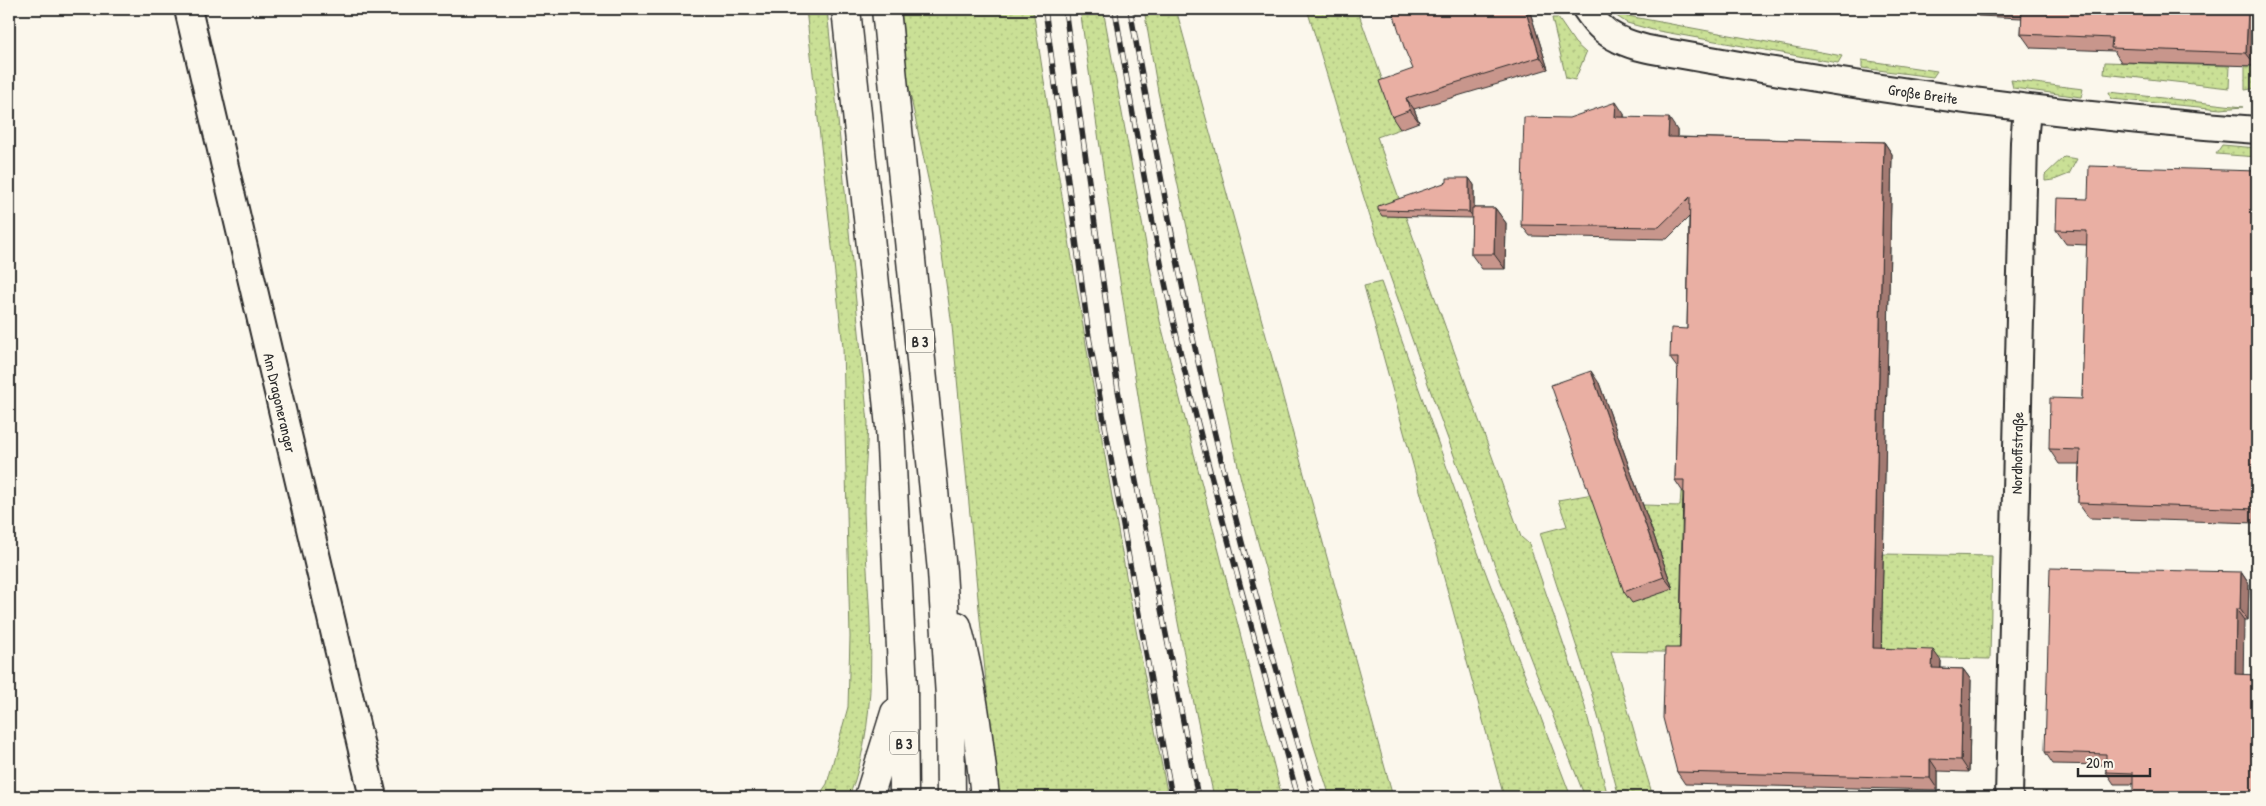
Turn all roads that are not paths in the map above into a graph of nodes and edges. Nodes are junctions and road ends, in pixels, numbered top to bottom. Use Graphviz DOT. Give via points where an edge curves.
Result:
graph roads {
  1 [pos="188,9"];
  2 [pos="846,9"];
  3 [pos="886,9"];
  4 [pos="1591,17"];
  5 [pos="2027,109"];
  6 [pos="2257,130"];
  7 [pos="942,571"];
  8 [pos="903,688"];
  9 [pos="373,797"];
  10 [pos="869,797"];
  11 [pos="904,797"];
  12 [pos="951,797"];
  13 [pos="985,797"];
  14 [pos="2009,797"];
  1 -- 9 [label="street, Am Dragoneranger"];
  2 -- 8 [label="highway, B 3" via="890,427"];
  3 -- 7 [label="highway, B 3"];
  4 -- 5 [label="street, Große Breite" via="1619,40 1646,49 1850,84"];
  5 -- 6 [label="street, Große Breite"];
  5 -- 14 [label="street, Nordhoffstraße"];
  7 -- 12 [label="highway, B 3" via="950,697"];
  7 -- 13 [label="highway, B 3" via="968,664"];
  8 -- 10 [label="highway"];
  8 -- 11 [label="highway, B 3"];
}
